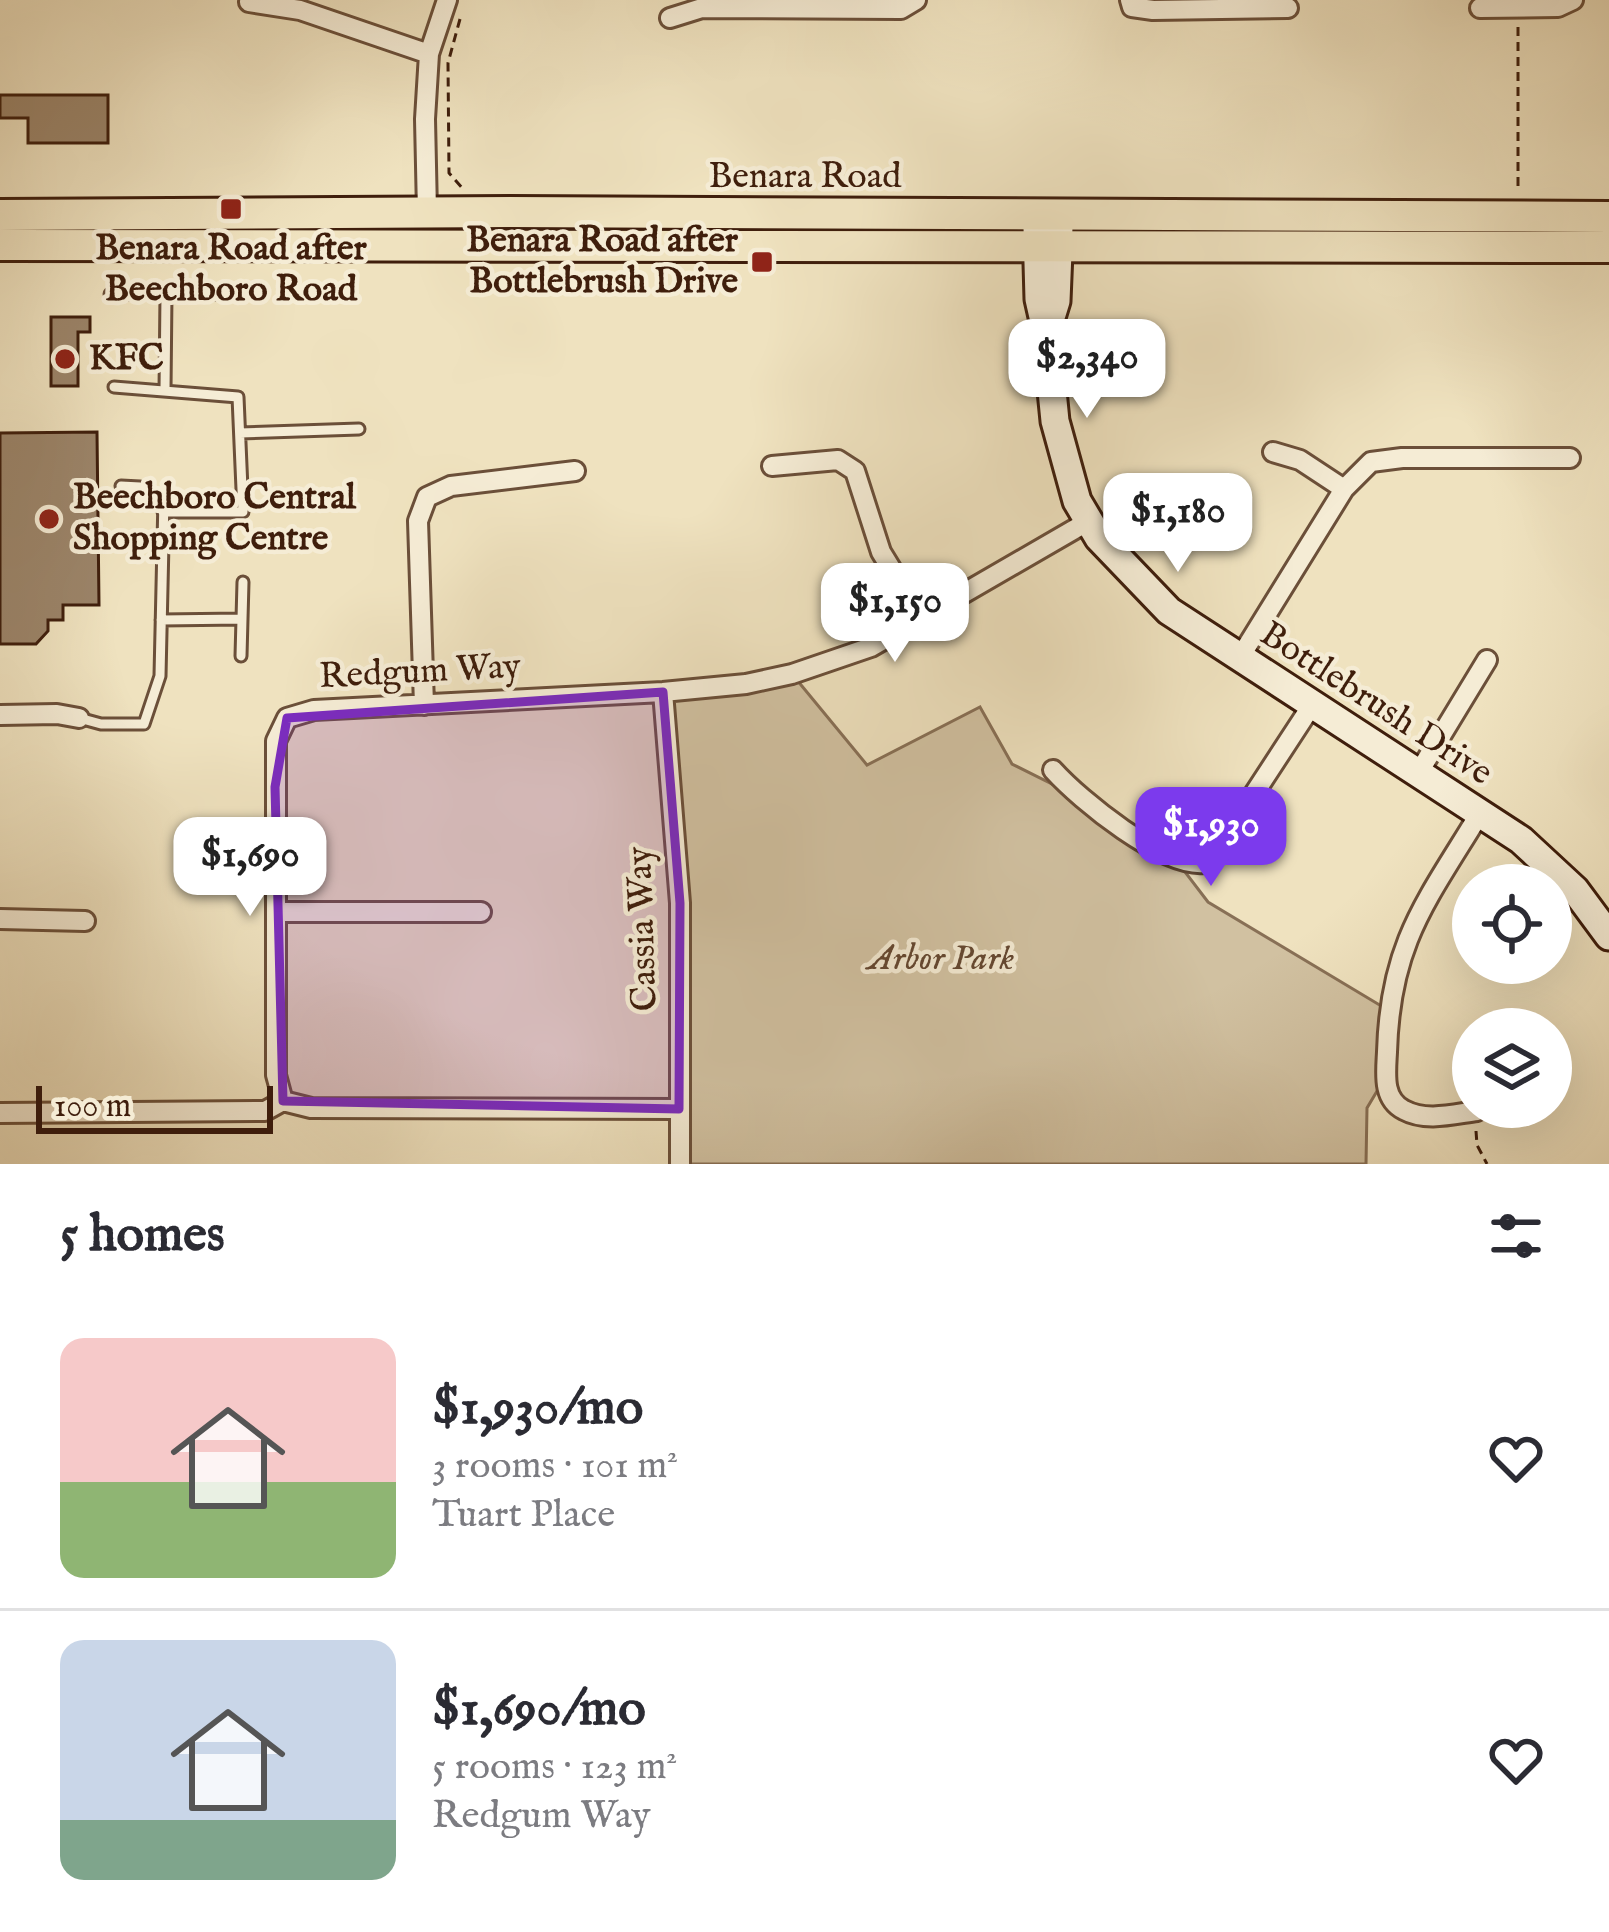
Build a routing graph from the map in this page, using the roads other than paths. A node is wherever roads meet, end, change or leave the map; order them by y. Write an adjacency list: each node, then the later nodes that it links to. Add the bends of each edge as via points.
1 (447, 0): 9 (street)
2 (916, 0): 8 (street, via 901,9 702,8)
3 (1130, 0): 6 (street, via 1153,10)
4 (1573, 0): 7 (street)
5 (249, 2): 9 (street, via 301,10)
6 (1288, 8)
7 (1480, 8)
8 (670, 18)
9 (429, 54): 12 (street)
10 (0, 215): 14 (main road, Benara Road)
11 (1609, 218): 15 (main road, Benara Road)
12 (427, 228): 13 (main road, Benara Road); 14 (main road, Benara Road)
13 (1048, 230): 15 (main road, Benara Road); 33 (street, Bottlebrush Drive, via 1056,301 1046,330 1060,444)
14 (87, 231): 16 (main road, Benara Road); 18 (main road)
15 (1427, 232): 17 (main road, Benara Road)
16 (0, 244)
17 (1609, 248)
18 (0, 256)
19 (110, 294): 20 (lane)
20 (166, 294): 21 (lane); 23 (lane)
21 (242, 294)
22 (114, 388): 23 (lane)
23 (164, 390): 25 (lane, via 238,397)
24 (358, 429): 25 (lane)
25 (240, 433): 32 (lane, via 243,512)
26 (1273, 452): 31 (street)
27 (1570, 458): 31 (street, via 1384,459)
28 (772, 466): 36 (street, via 838,460 855,471 881,552)
29 (575, 471): 42 (street, via 427,496 418,520)
30 (122, 486): 32 (lane, via 164,498)
31 (1344, 489): 39 (street)
32 (164, 512): 37 (lane)
33 (1087, 522): 36 (street, Redgum Way); 39 (street, Bottlebrush Drive, via 1169,611)
34 (243, 581): 35 (lane)
35 (241, 619): 37 (lane); 38 (lane)
36 (922, 619): 41 (street, Redgum Way, via 808,670)
37 (161, 620): 45 (lane, via 160,676 144,724)
38 (241, 656)
39 (1239, 659): 43 (street, Bottlebrush Drive)
40 (1487, 660): 47 (street)
41 (663, 692): 42 (street, Redgum Way); 55 (street, Cassia Way, via 680,903)
42 (424, 705): 49 (street, Redgum Way, via 300,712 279,729)
43 (1312, 705): 46 (street, via 1204,863 1176,860 1078,797); 47 (street, Bottlebrush Drive)
44 (0, 715): 45 (street)
45 (79, 718)
46 (1053, 770)
47 (1419, 772): 48 (street, Bottlebrush Drive)
48 (1480, 813): 53 (street, Bottlebrush Drive, via 1550,863); 57 (street, via 1403,946 1388,1010 1386,1076 1394,1103 1406,1112)
49 (277, 912): 50 (street); 54 (street, Redgum Way, via 276,1075)
50 (481, 912)
51 (0, 919): 52 (street)
52 (85, 921)
53 (1609, 936)
54 (283, 1101): 55 (street, via 311,1108); 56 (street, via 265,1111)
55 (679, 1109): 58 (street, Cassia Way)
56 (0, 1113)
57 (1452, 1115)
58 (680, 1164)

